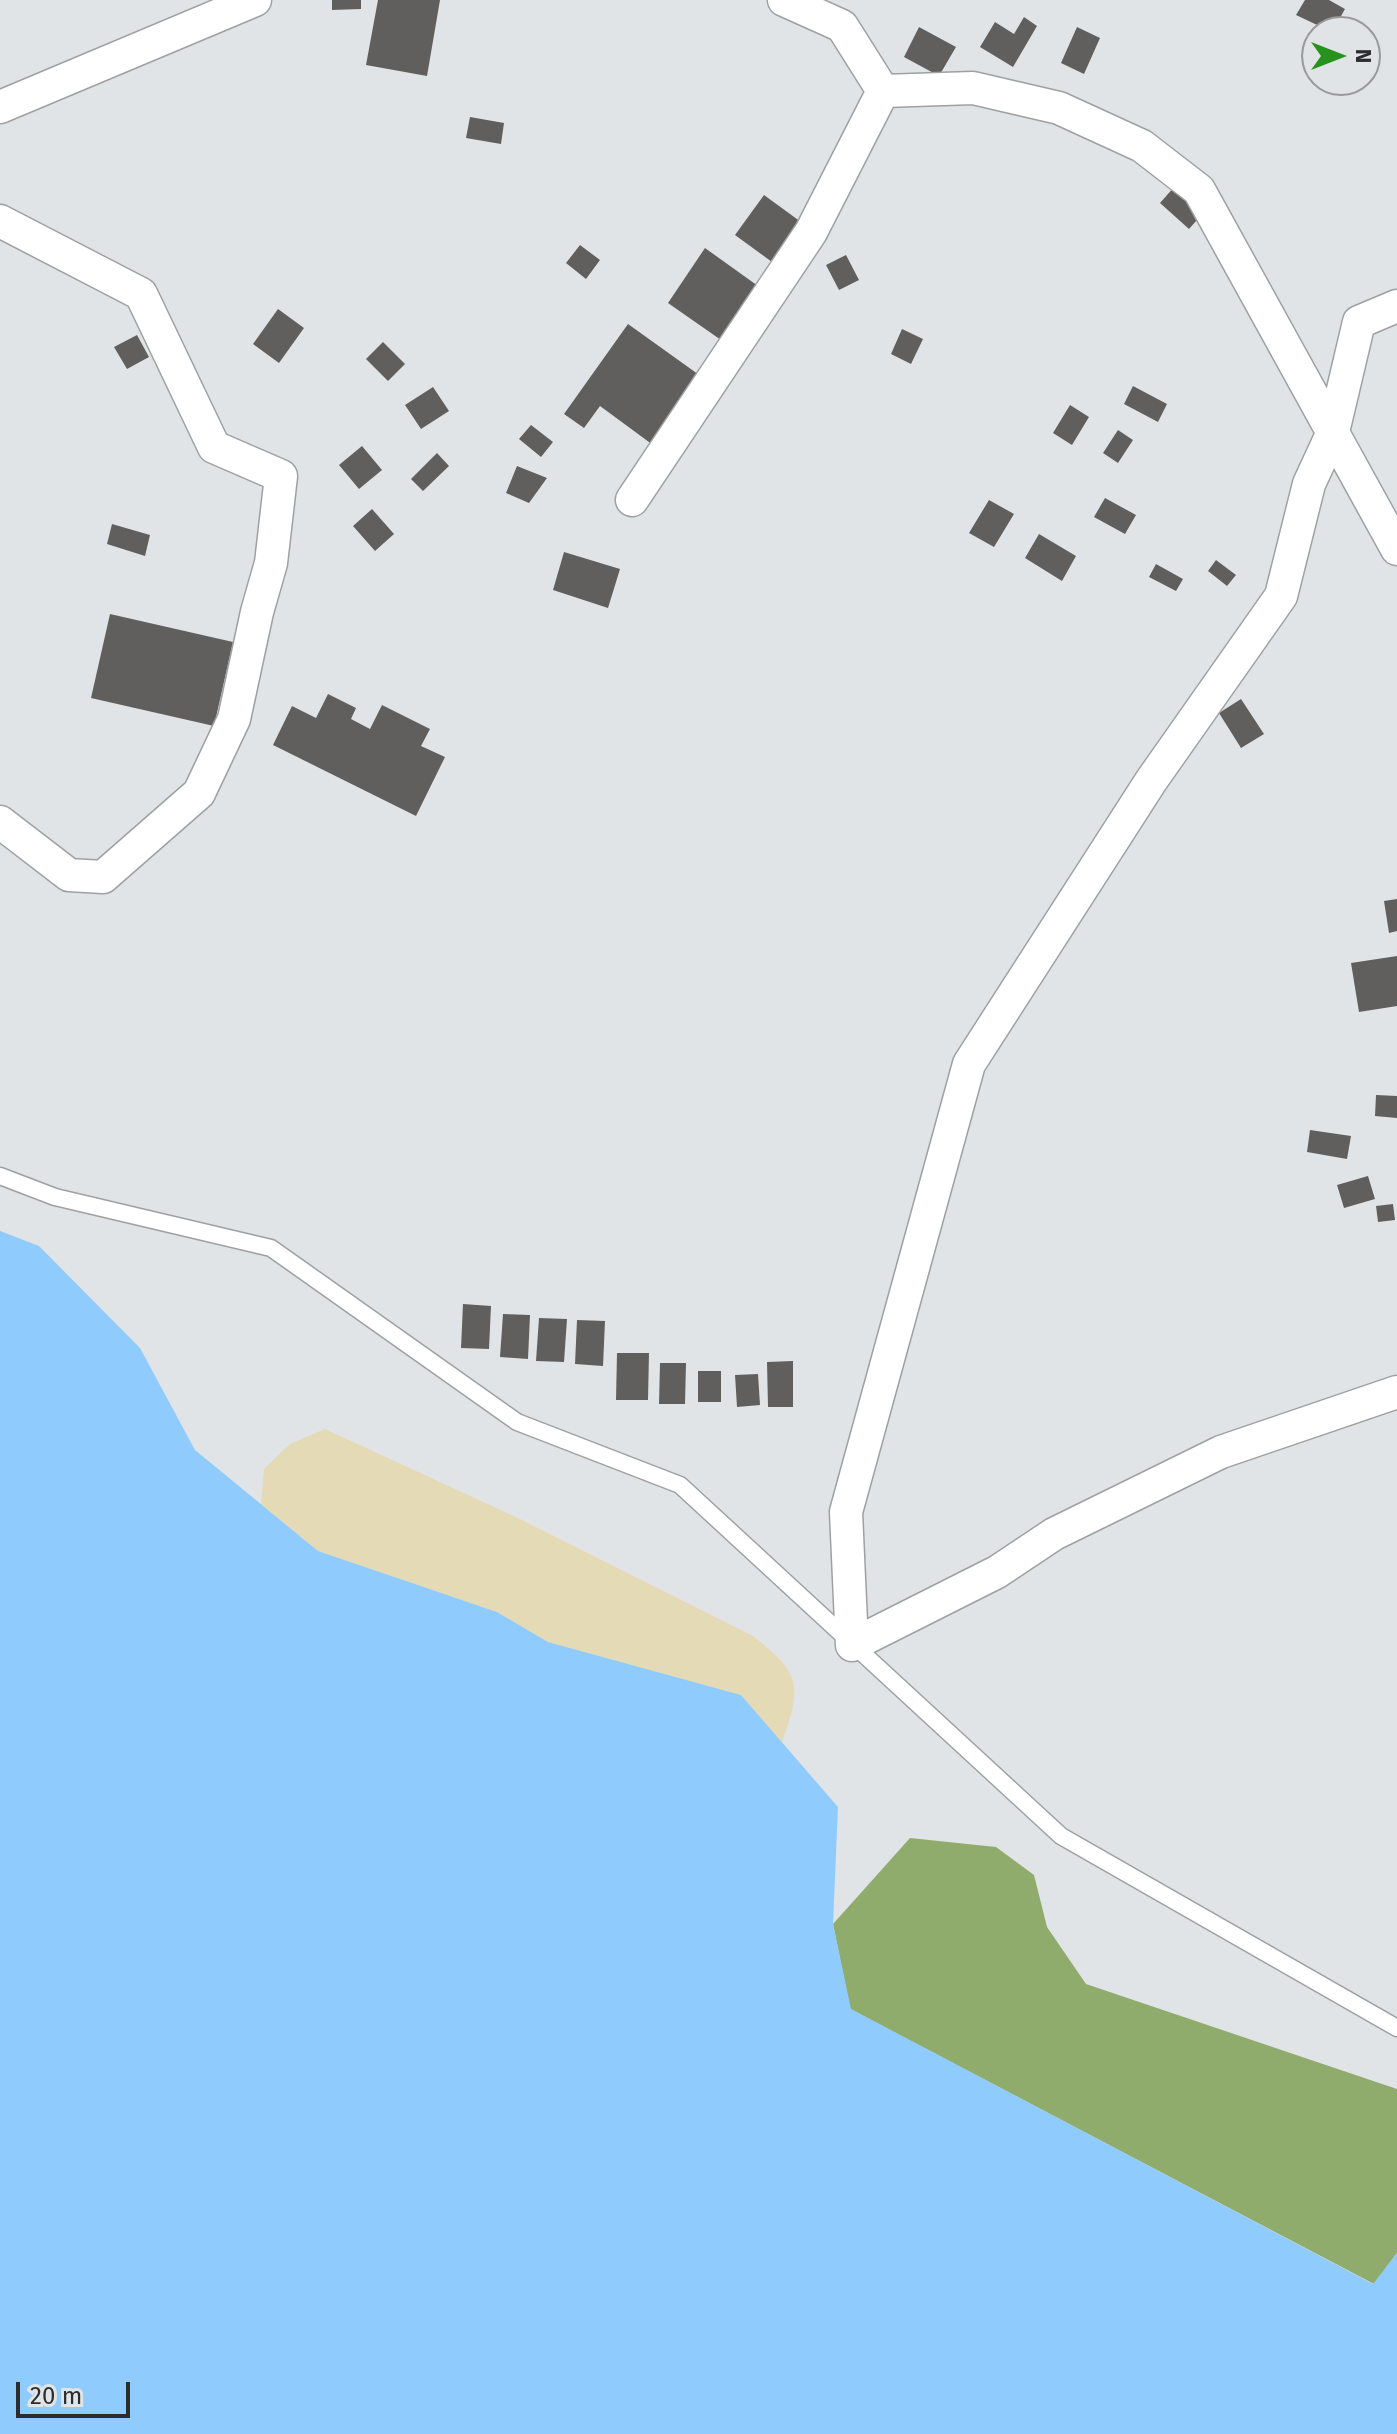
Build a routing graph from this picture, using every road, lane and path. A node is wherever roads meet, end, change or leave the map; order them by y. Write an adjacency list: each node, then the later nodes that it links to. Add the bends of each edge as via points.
1 (255, 0): 4 (street)
2 (784, 0): 3 (street, via 842,26)
3 (883, 91): 7 (street, via 973,88 1059,108 1142,146 1199,190); 8 (street, via 811,232)
4 (0, 107)
5 (0, 221): 10 (street, via 141,294 214,447 281,476 271,563 234,719 199,793 103,877 69,875)
6 (1397, 306): 7 (street, via 1359,322)
7 (1333, 432): 9 (street); 13 (street, via 1309,484 1281,596 1151,781 969,1064 846,1512)
8 (632, 500)
9 (1397, 549)
10 (0, 822)
11 (0, 1176): 13 (lane, via 55,1197 271,1248 517,1422 680,1485)
12 (1397, 1392): 13 (street, via 1221,1452 1054,1534 997,1572)
13 (852, 1645): 14 (lane, via 1061,1836)
14 (1397, 2028)

